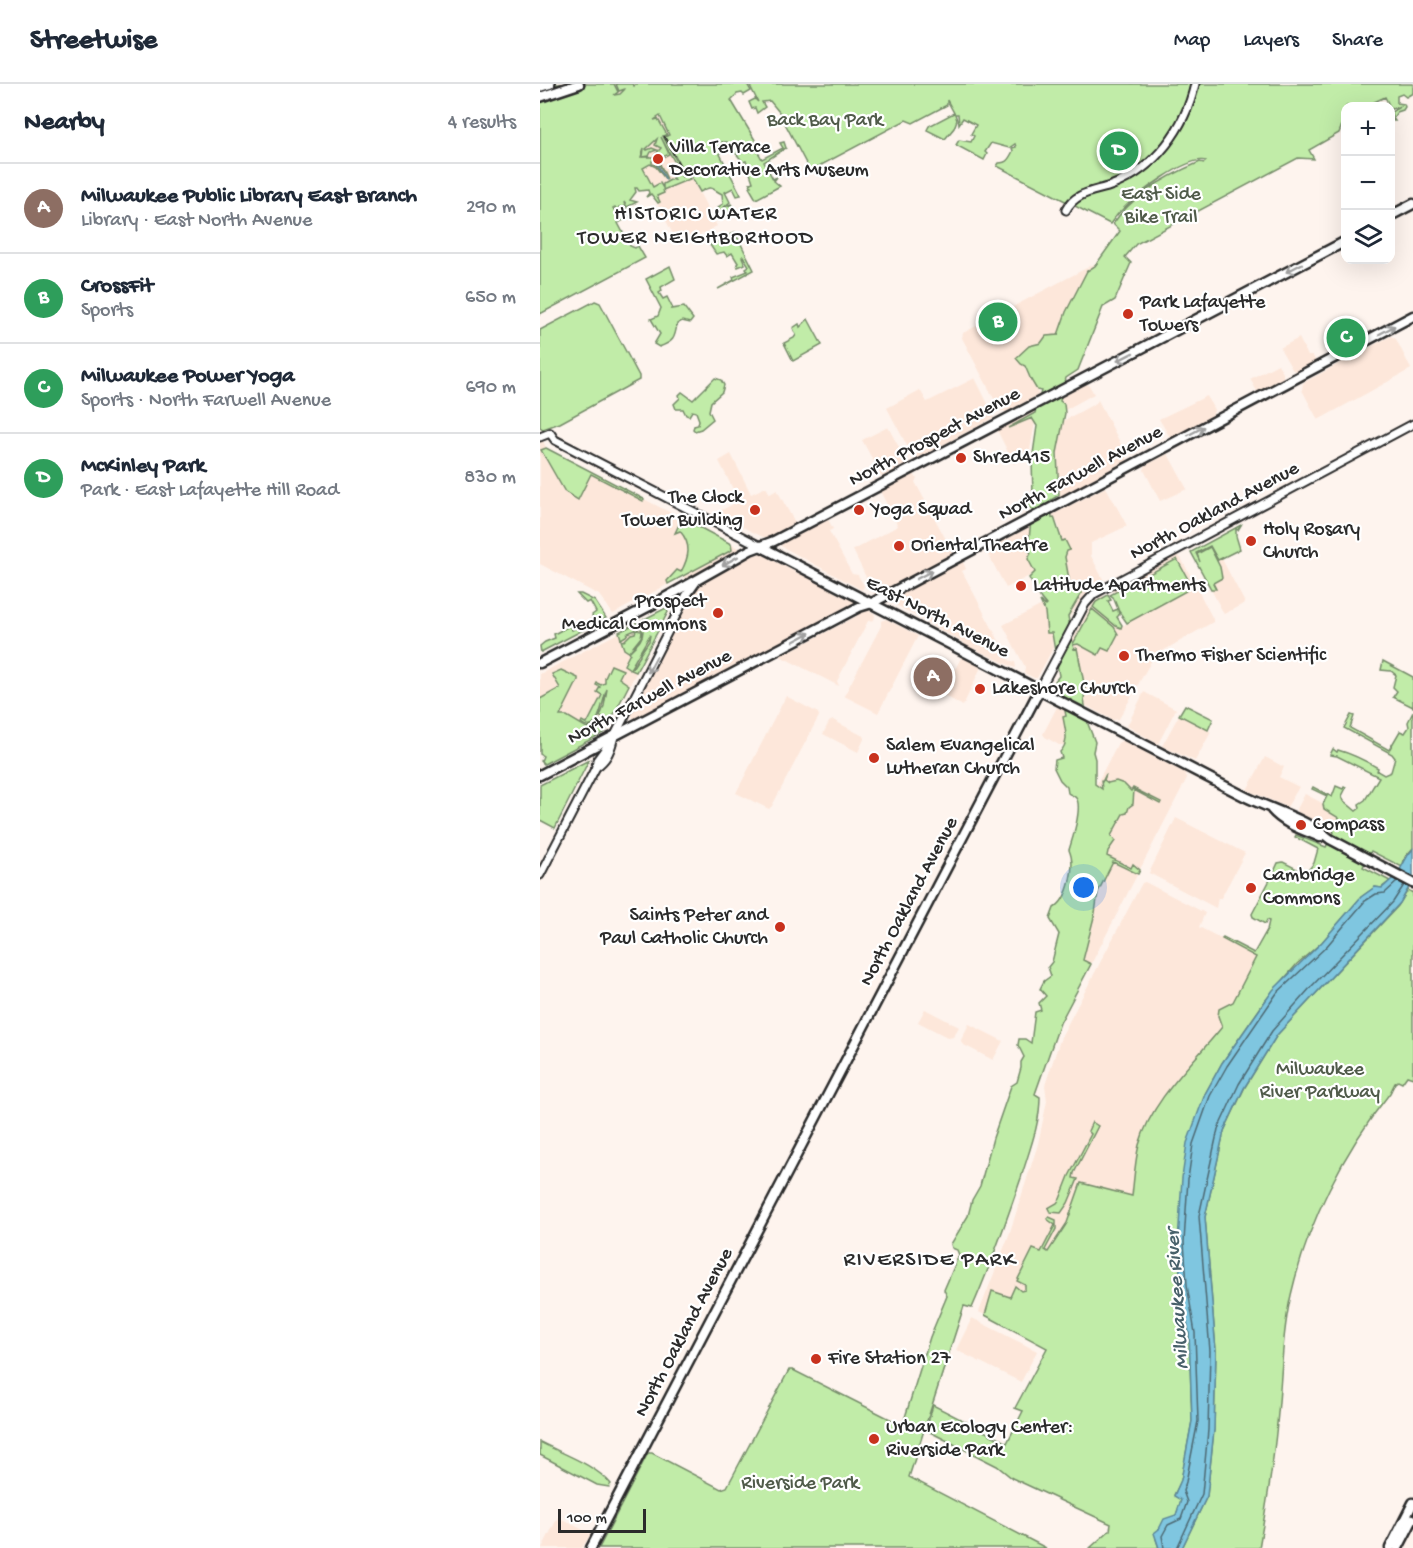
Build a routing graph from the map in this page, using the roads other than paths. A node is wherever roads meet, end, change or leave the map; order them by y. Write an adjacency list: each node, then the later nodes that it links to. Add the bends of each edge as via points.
1 (550, 84): 4 (main road)
2 (579, 84): 5 (main road)
3 (1195, 84): 7 (street, via 1183,119 1155,157 1127,179 1079,195)
4 (540, 87)
5 (540, 97)
6 (1413, 204): 8 (main road)
7 (1066, 210)
8 (1395, 213)
9 (1341, 244): 13 (main road, North Prospect Avenue, one-way to 13)
10 (1413, 316): 15 (main road, North Farwell Avenue, one-way to 10)
11 (1413, 424): 17 (street, North Oakland Avenue, via 1094,594 1070,630)
12 (540, 437): 13 (street, East North Avenue, via 550,433 555,440)
13 (760, 546): 14 (main road, North Prospect Avenue, one-way to 14); 15 (main road, East North Avenue)
14 (700, 577): 16 (main road, North Prospect Avenue); 18 (street, one-way to 18, via 686,596)
15 (872, 603): 17 (main road, East North Avenue); 18 (main road, North Farwell Avenue, one-way to 15)
16 (540, 663)
17 (1040, 689): 21 (main road, East North Avenue, via 1272,810 1297,827 1330,839); 24 (main road, North Oakland Avenue)
18 (614, 737): 19 (main road, North Farwell Avenue); 20 (street, via 600,755)
19 (540, 775)
20 (540, 875)
21 (1413, 883)
22 (1413, 1503): 25 (main road)
23 (1413, 1519): 26 (main road)
24 (591, 1548)
25 (1390, 1548)
26 (1398, 1548)

